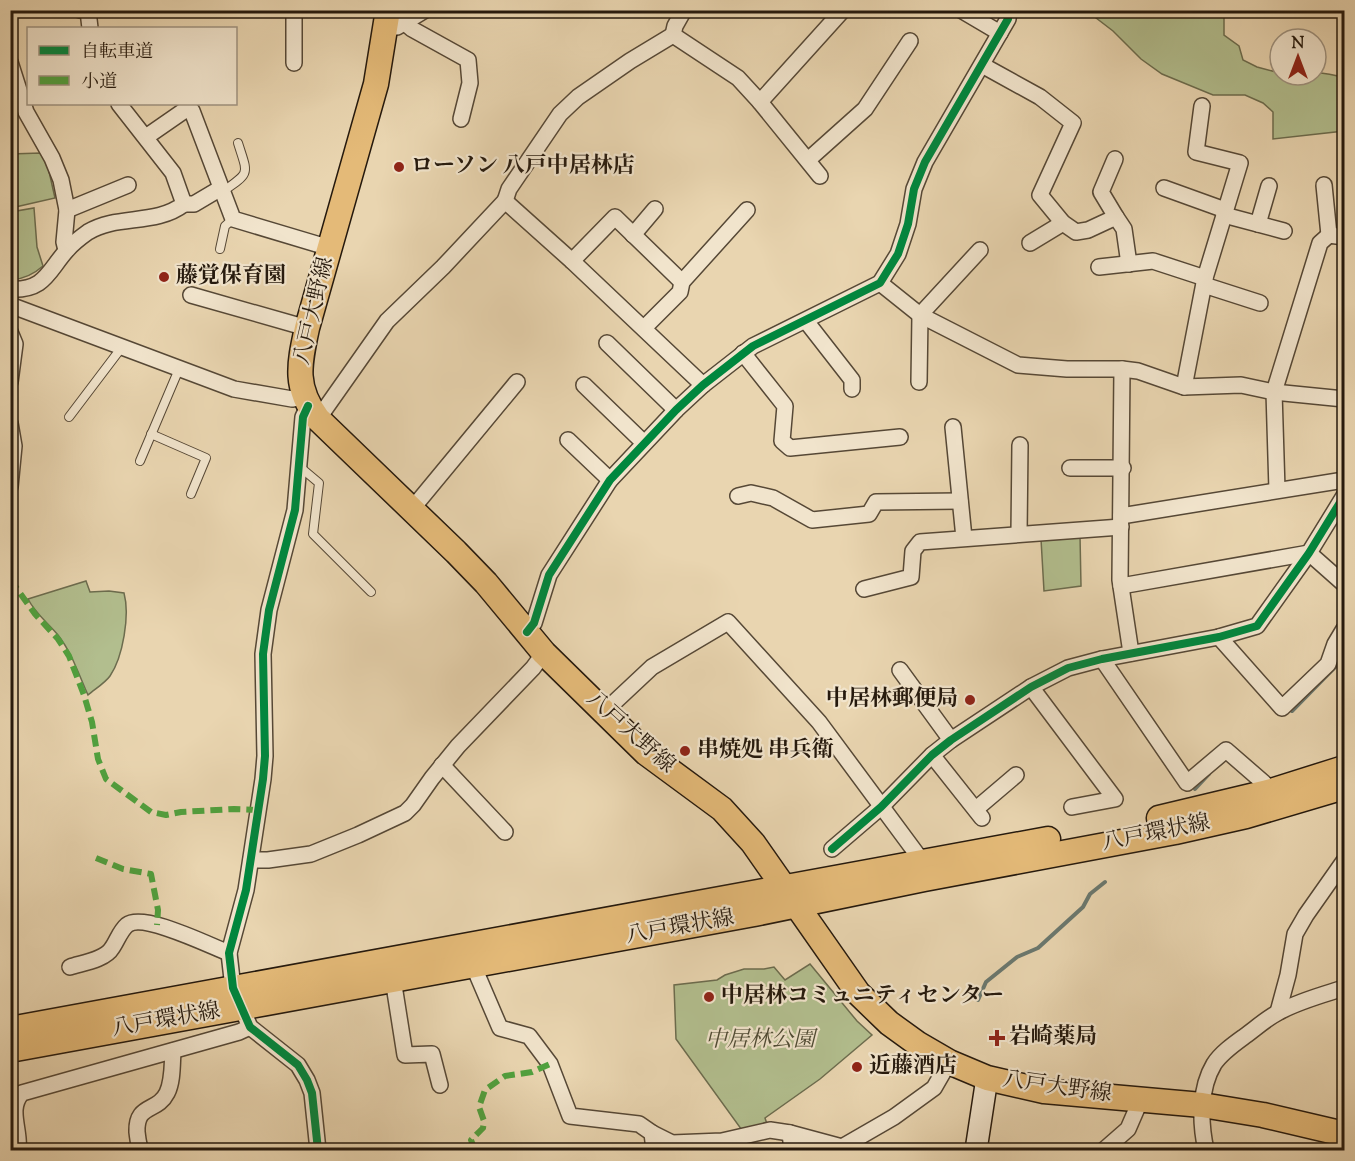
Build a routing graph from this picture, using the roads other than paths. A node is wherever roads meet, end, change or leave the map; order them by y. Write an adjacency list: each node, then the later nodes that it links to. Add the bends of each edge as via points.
1 (80, 10): 9 (street, via 88,11)
2 (294, 10): 14 (street)
3 (425, 10): 8 (street)
4 (684, 10): 11 (street)
5 (843, 10): 16 (street)
6 (960, 10): 10 (street)
7 (1009, 10): 10 (street)
8 (393, 22): 21 (street, via 468,60 470,83); 47 (main road, 八戸大野線)
9 (90, 27)
10 (1000, 33): 15 (street)
11 (673, 35): 16 (street, via 738,78); 32 (street, via 592,86 560,114 509,189)
12 (910, 41): 25 (street, via 866,109)
13 (10, 62): 19 (street)
14 (294, 63)
15 (982, 65): 40 (street, via 1040,97 1073,123 1040,195); 56 (street, via 925,162 898,254)
16 (760, 102): 25 (street)
17 (120, 105): 22 (street)
18 (1202, 106): 37 (street, via 1196,152 1240,164)
19 (26, 112): 20 (street); 35 (street, via 52,158)
20 (10, 116)
21 (461, 119)
22 (146, 137): 31 (street, via 185,110 192,111); 33 (street, via 174,173)
23 (238, 142): 31 (lane, via 246,171)
24 (1115, 159): 38 (street, via 1101,192)
25 (808, 160): 26 (street)
26 (820, 176)
27 (1324, 185): 44 (street)
28 (128, 186): 35 (street)
29 (1269, 186): 41 (street)
30 (1164, 188): 37 (street)
31 (222, 190): 33 (street, via 194,204); 39 (street)
32 (505, 201): 51 (street); 80 (street, via 387,321)
33 (184, 204): 49 (street, via 161,217 90,231)
34 (655, 209): 43 (street)
35 (67, 210): 49 (street)
36 (747, 210): 54 (street)
37 (1224, 213): 41 (street); 55 (street)
38 (1116, 217): 40 (street, via 1076,232); 52 (street, via 1124,229)
39 (233, 219): 47 (street); 48 (lane, via 225,226)
40 (1063, 223): 46 (street)
41 (1258, 224): 42 (street)
42 (1284, 231)
43 (633, 235): 51 (street, via 615,217); 54 (street)
44 (1329, 235): 45 (street); 78 (street, via 1320,243)
45 (1344, 237)
46 (1030, 243)
47 (330, 248): 63 (main road, 八戸大野線)
48 (220, 249)
49 (66, 250): 57 (street, via 39,284 24,290)
50 (980, 250): 61 (street)
51 (572, 261): 64 (street)
52 (1129, 264): 53 (street); 55 (street, via 1154,261)
53 (1099, 267)
54 (682, 282): 64 (street, via 680,292)
55 (1204, 282): 59 (street); 76 (street)
56 (880, 283): 61 (street); 62 (street)
57 (10, 289)
58 (191, 295): 63 (street)
59 (1260, 303)
60 (10, 305): 67 (street)
61 (920, 315): 70 (street, via 1018,365); 73 (street)
62 (806, 321): 68 (street); 77 (street, via 852,380)
63 (308, 328): 80 (main road, 八戸大野線, via 299,371)
64 (644, 328): 75 (street)
65 (10, 332): 71 (street, via 15,344)
66 (607, 343): 81 (street)
67 (122, 347): 69 (street); 82 (lane)
68 (743, 353): 75 (street); 86 (street, via 785,406 782,441 790,448)
69 (179, 369): 80 (street, via 234,389 292,399); 85 (lane)
70 (1122, 369): 76 (street); 93 (street)
71 (10, 381)
72 (517, 382): 102 (street)
73 (919, 382)
74 (584, 385): 88 (street)
75 (704, 385): 81 (street)
76 (1184, 387): 78 (street, via 1241,385)
77 (852, 389)
78 (1274, 392): 79 (street); 97 (street)
79 (1344, 399)
80 (310, 408): 91 (street, via 303,417); 102 (main road, 八戸大野線)
81 (676, 410): 88 (street)
82 (69, 417)
83 (10, 423): 96 (street, via 14,446)
84 (953, 428): 101 (street)
85 (151, 434): 90 (lane); 98 (lane, via 206,458)
86 (900, 437)
87 (568, 440): 94 (street)
88 (644, 443): 94 (street)
89 (1020, 446): 104 (street)
90 (140, 460)
91 (300, 467): 110 (lane, via 320,483 313,534); 131 (street, via 295,510 265,634 265,756)
92 (1070, 468): 93 (street)
93 (1123, 468): 103 (street)
94 (610, 480): 112 (street, via 549,575 534,623)
95 (1344, 480): 97 (street)
96 (10, 487)
97 (1277, 490): 103 (street)
98 (191, 494)
99 (738, 496): 101 (street, via 751,493 773,498 812,520 869,514 876,502)
100 (1344, 496): 106 (street)
101 (960, 501): 105 (street)
102 (411, 509): 112 (main road, 八戸大野線, via 486,583)
103 (1121, 521): 104 (street); 108 (street)
104 (1019, 534): 105 (street)
105 (964, 538): 109 (street, via 920,542 913,550 911,577)
106 (1309, 553): 107 (street); 108 (street); 113 (street, via 1257,626)
107 (1344, 584)
108 (1121, 586): 115 (street)
109 (864, 589)
110 (371, 592)
111 (1344, 629): 113 (street, via 1328,664 1282,708)
112 (527, 632): 114 (main road, 八戸大野線)
113 (1219, 637): 115 (street)
114 (544, 653): 119 (main road, 八戸大野線); 122 (street)
115 (1131, 653): 116 (street)
116 (1102, 659): 118 (street, via 1068,668); 126 (street, via 1187,783 1226,750 1264,783)
117 (900, 670): 120 (street)
118 (1031, 687): 120 (street); 128 (street, via 1115,799)
119 (604, 711): 127 (street, via 652,667 728,622 819,722); 134 (main road, 八戸大野線, via 646,753 722,809 753,843)
120 (951, 740): 121 (street)
121 (932, 755): 124 (street, via 979,814); 127 (street)
122 (442, 765): 129 (street); 131 (street, via 413,805 358,836 311,854)
123 (1344, 768): 126 (main road, 八戸環状線)
124 (1016, 775)
125 (1344, 787): 134 (main road, 八戸環状線, via 1175,832 924,879)
126 (1268, 792): 132 (main road, 八戸環状線, via 1178,814)
127 (881, 807): 130 (street); 132 (street)
128 (1072, 807)
129 (505, 832)
130 (832, 849)
131 (251, 860): 135 (street)
132 (922, 861): 134 (main road, 八戸環状線)
133 (1344, 861): 141 (street, via 1295,934)
134 (791, 897): 136 (main road, 八戸環状線); 145 (main road, 八戸大野線, via 858,993 889,1023)
135 (229, 953): 137 (street, via 157,925 132,921 111,951); 140 (street)
136 (470, 956): 138 (main road, 八戸環状線); 140 (main road, 八戸環状線); 150 (street, via 500,1028 529,1036 550,1064 570,1116 639,1124)
137 (70, 967)
138 (393, 979): 140 (main road, 八戸環状線); 147 (street, via 405,1055 432,1054)
139 (1344, 988): 141 (street)
140 (241, 1008): 142 (main road, 八戸環状線); 143 (main road, 八戸環状線); 144 (street); 157 (street, via 298,1065 307,1080)
141 (1278, 1012): 149 (street, via 1232,1045 1215,1063)
142 (10, 1029)
143 (10, 1050)
144 (172, 1051): 155 (street, via 22,1093 14,1106); 156 (street, via 168,1092 162,1101 138,1117)
145 (949, 1062): 146 (main road, 八戸大野線); 154 (street, via 934,1088)
146 (987, 1078): 148 (main road, 八戸大野線, via 1044,1091); 160 (main road)
147 (440, 1085)
148 (1141, 1099): 149 (main road, 八戸大野線); 161 (street, via 1128,1129)
149 (1202, 1106): 152 (main road, 八戸大野線); 162 (street)
150 (652, 1132): 153 (street, via 672,1143); 158 (street)
151 (790, 1133): 153 (street, via 770,1130); 154 (street); 159 (street)
152 (1344, 1134)
153 (723, 1146)
154 (841, 1149)
155 (18, 1150)
156 (141, 1150)
157 (318, 1150)
158 (654, 1150)
159 (792, 1150)
160 (976, 1150)
161 (1104, 1150)
162 (1206, 1150)

